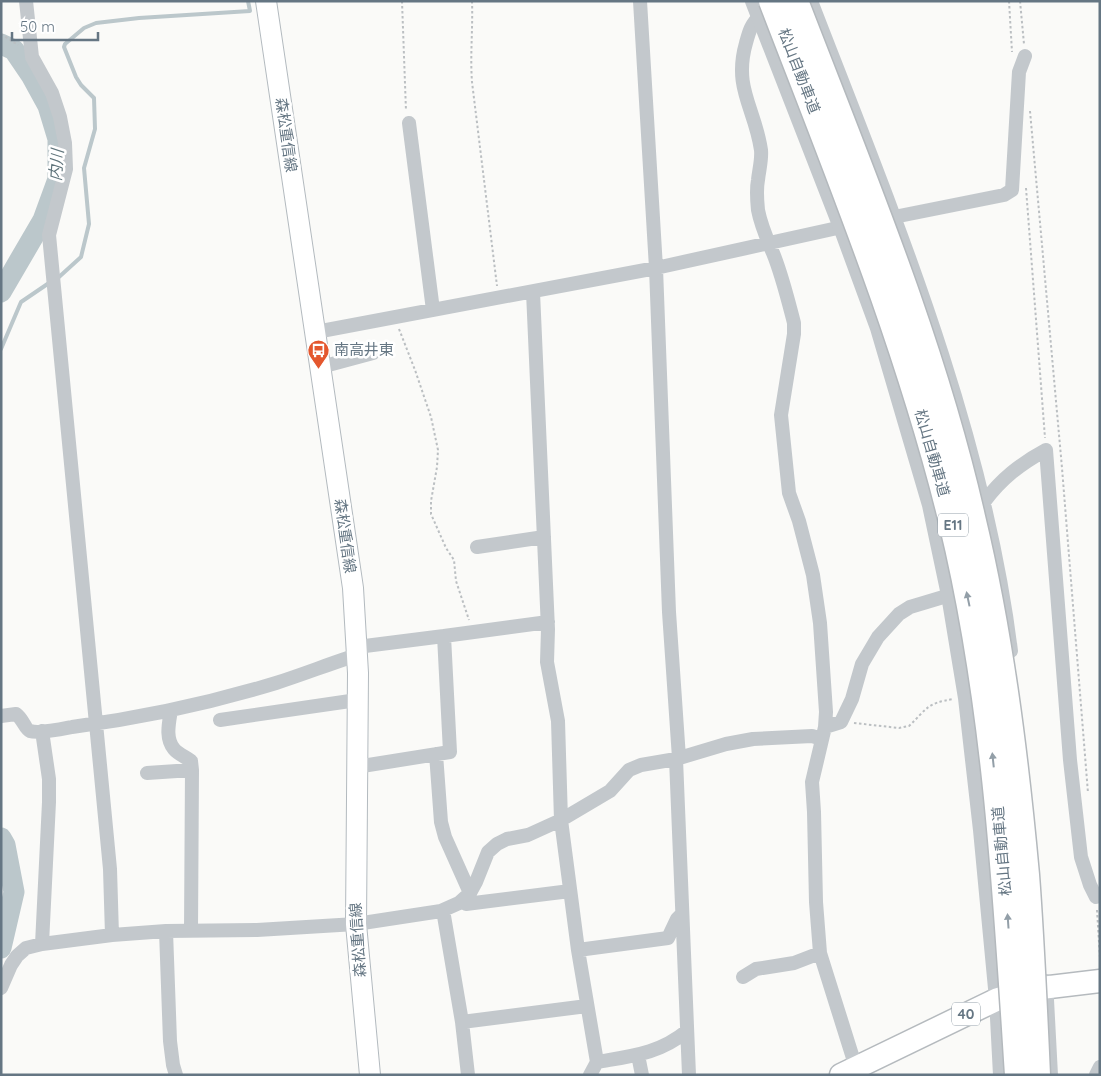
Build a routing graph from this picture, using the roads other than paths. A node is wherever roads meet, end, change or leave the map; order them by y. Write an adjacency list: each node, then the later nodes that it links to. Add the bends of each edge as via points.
1 (26, 1): 29 (street, via 32,57 52,93 65,143 66,169 49,235)
2 (266, 1): 15 (main road, 森松重信線)
3 (640, 1): 12 (street)
4 (795, 1): 70 (highway, 松山自動車道 / E11, bridge, via 913,314 972,516 1011,735 1026,877)
5 (811, 1): 9 (street)
6 (762, 6): 10 (street); 11 (street, via 750,29 741,70 761,151 756,194); 69 (highway, 松山自動車道 / E11, one-way to 6, bridge, via 1005,879 991,736 972,616 952,522 892,320 843,183)
7 (1019, 57): 9 (street, via 1012,190 1004,195)
8 (409, 123): 14 (street)
9 (894, 217): 18 (street, via 948,376)
10 (842, 227): 11 (street); 21 (street, via 879,328 925,486)
11 (768, 244): 12 (street); 31 (street, via 774,254 794,322 781,415 789,493 813,575 820,623 826,712)
12 (656, 268): 13 (street); 33 (street)
13 (533, 292): 14 (street); 19 (street)
14 (433, 310): 15 (street)
15 (316, 332): 17 (main road, 森松重信線)
16 (373, 353): 17 (street)
17 (320, 367): 24 (main road, 森松重信線, via 353,588)
18 (984, 502): 39 (street, via 1010,473 1046,450 1070,760 1081,857); 53 (street, via 1008,626 1024,754)
19 (544, 537): 20 (street); 22 (street)
20 (477, 547)
21 (950, 595): 31 (street, via 910,607 878,637 862,664 842,722); 54 (street, via 967,698)
22 (548, 622): 23 (street); 37 (street, via 547,662 558,721)
23 (444, 636): 24 (street); 32 (street, via 450,752)
24 (357, 652): 25 (main road, 森松重信線); 26 (street, via 277,683)
25 (358, 700): 28 (street); 34 (main road, 森松重信線)
26 (171, 710): 29 (street); 35 (street, via 169,740 174,750 191,761)
27 (1, 716): 30 (street, via 16,714 30,731)
28 (220, 720)
29 (96, 724): 30 (street); 46 (street, via 110,869)
30 (42, 731): 47 (street, via 50,802)
31 (823, 733): 33 (street, via 753,739); 49 (street, via 812,782)
32 (436, 754): 34 (street); 40 (street, via 441,822)
33 (678, 759): 37 (street, via 629,770 610,791); 42 (street)
34 (356, 767): 43 (main road, 森松重信線)
35 (192, 770): 36 (street); 45 (street)
36 (147, 774)
37 (562, 820): 38 (street); 40 (street, via 497,844 488,852)
38 (570, 891): 40 (street); 48 (street)
39 (1096, 897)
40 (468, 903): 41 (street)
41 (443, 910): 43 (street); 56 (street)
42 (682, 914): 48 (street, via 668,938); 57 (street)
43 (356, 924): 45 (street); 63 (main road, 森松重信線)
44 (166, 930): 45 (street); 46 (street); 62 (street, via 170,1041)
45 (191, 930)
46 (112, 935): 47 (street)
47 (42, 944): 52 (street, via 26,948 17,956)
48 (578, 950): 55 (street)
49 (820, 953): 50 (street, via 756,969); 61 (street)
50 (743, 977)
51 (1100, 981): 53 (main road, 40)
52 (1, 988)
53 (1046, 988): 54 (main road, 40); 71 (street)
54 (998, 999): 61 (main road, 40); 68 (street)
55 (588, 1006): 56 (street); 59 (street)
56 (462, 1022): 64 (street)
57 (687, 1031): 58 (street, via 673,1043); 67 (street)
58 (638, 1055): 59 (street); 66 (street)
59 (597, 1062): 65 (street)
60 (1100, 1067): 72 (street)
61 (851, 1073)
62 (176, 1075)
63 (370, 1075)
64 (468, 1075)
65 (590, 1075)
66 (642, 1075)
67 (689, 1075)
68 (1002, 1075)
69 (1018, 1075)
70 (1038, 1075)
71 (1052, 1075)
72 (1096, 1075)

